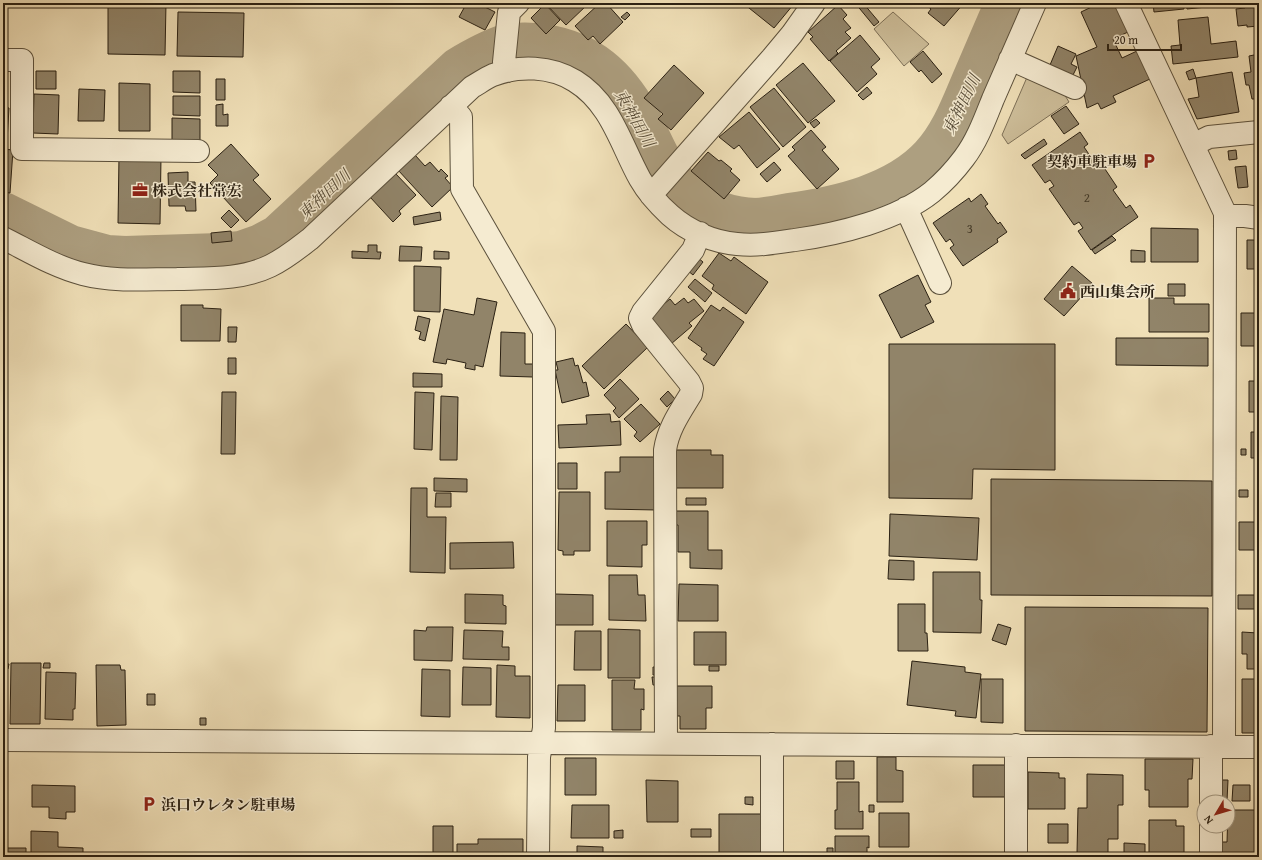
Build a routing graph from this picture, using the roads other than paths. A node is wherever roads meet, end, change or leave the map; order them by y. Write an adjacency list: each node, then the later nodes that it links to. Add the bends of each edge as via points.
1 (518, 3): 7 (street, via 509,12)
2 (814, 3): 13 (street, via 772,58)
3 (1035, 3): 5 (street)
4 (1126, 3): 11 (street)
5 (1010, 59): 8 (street); 14 (street, via 966,156 932,192)
6 (3, 60): 12 (street, via 22,60 22,149)
7 (506, 67): 9 (street, via 472,86); 13 (street, via 554,72 574,80 591,93 605,110 640,180)
8 (1075, 88)
9 (451, 106): 18 (street, via 291,255 269,267 246,274 221,278 103,278 62,267); 21 (street, via 461,117 462,190 544,331 544,728)
10 (1259, 132): 11 (street, via 1209,137)
11 (1193, 145): 15 (street)
12 (198, 151)
13 (653, 192): 17 (street, via 671,216)
14 (906, 208): 17 (street, via 839,232 758,245 735,244 712,239); 19 (street)
15 (1225, 216): 16 (street); 25 (street)
16 (1259, 218)
17 (700, 233): 22 (street, via 692,250 640,318 692,388 670,429 665,450)
18 (3, 238)
19 (940, 283)
20 (3, 740): 21 (street)
21 (541, 743): 22 (street); 29 (street)
22 (666, 743): 23 (street)
23 (772, 744): 24 (street); 30 (street)
24 (1016, 745): 25 (street); 31 (street)
25 (1217, 746): 26 (street); 27 (street)
26 (1259, 747)
27 (1212, 794)
28 (1211, 834): 32 (street)
29 (538, 857)
30 (772, 857)
31 (1016, 857)
32 (1211, 857)

